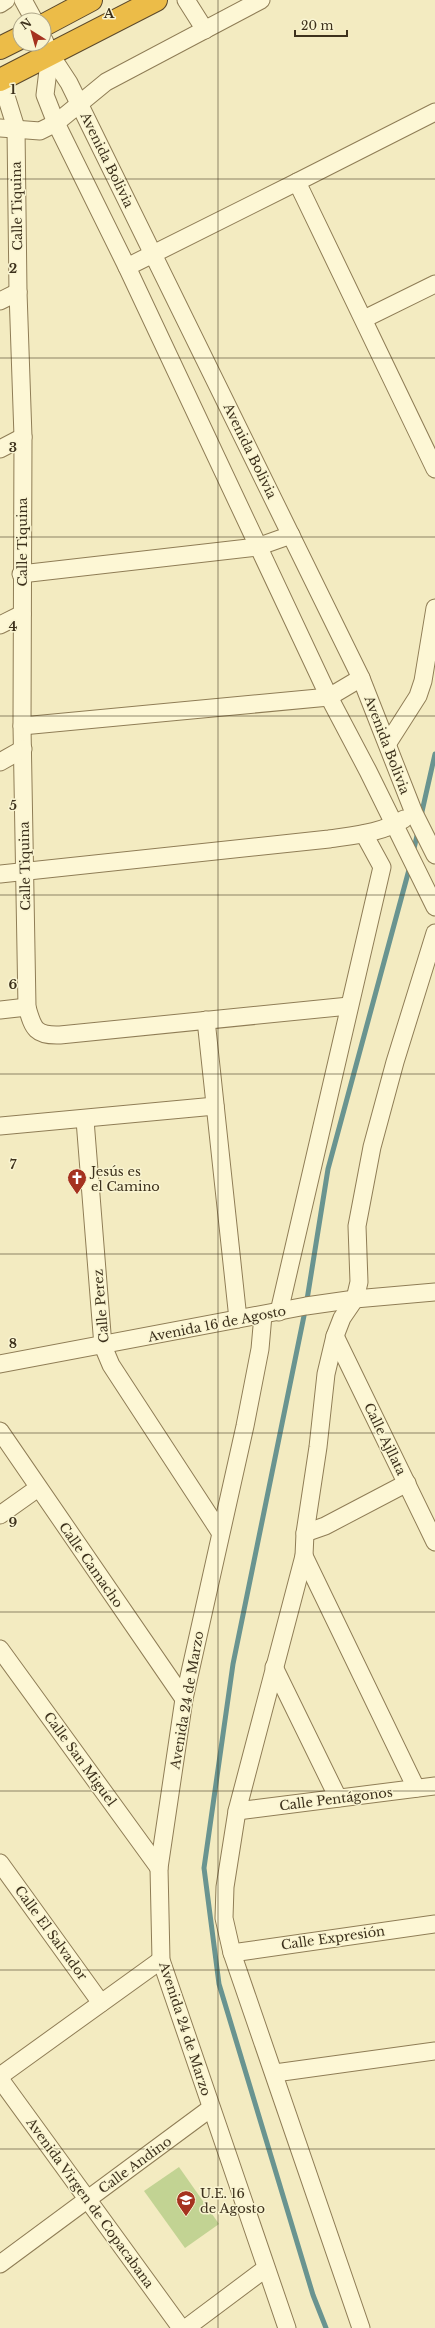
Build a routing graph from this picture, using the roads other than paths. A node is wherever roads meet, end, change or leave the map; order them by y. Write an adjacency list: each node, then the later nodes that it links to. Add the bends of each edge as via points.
1 (6, 0): 7 (street)
2 (23, 0): 8 (street)
3 (91, 0): 9 (highway)
4 (156, 0): 12 (highway)
5 (186, 0): 10 (street)
6 (261, 0): 10 (street)
7 (0, 4)
8 (30, 12)
9 (52, 21)
10 (205, 30): 18 (street, via 106,82)
11 (12, 42): 13 (highway)
12 (52, 45)
13 (0, 48)
14 (40, 52): 17 (highway)
15 (47, 52): 20 (street, Avenida Bolivia, via 44,95)
16 (50, 52): 18 (street, Avenida Bolivia)
17 (0, 80): 21 (street, Calle Tiquina)
18 (79, 103): 20 (street); 23 (street, Avenida Bolivia)
19 (435, 112): 22 (street)
20 (56, 122): 21 (street, via 40,131); 24 (street, Avenida Bolivia)
21 (8, 128): 26 (street, Calle Tiquina)
22 (297, 182): 23 (street); 28 (street)
23 (153, 254): 24 (street); 32 (street, Avenida Bolivia)
24 (127, 267): 33 (street, Avenida Bolivia)
25 (435, 284): 28 (street)
26 (18, 292): 27 (street); 29 (street, Calle Tiquina)
27 (0, 301)
28 (364, 319): 31 (street)
29 (23, 437): 30 (street); 34 (street, Calle Tiquina)
30 (0, 449)
31 (435, 469)
32 (291, 534): 33 (street); 38 (street, Avenida Bolivia)
33 (257, 547): 34 (street); 39 (street, Avenida Bolivia)
34 (21, 574): 36 (street, Calle Tiquina)
35 (435, 608): 41 (street, via 423,681 411,709)
36 (22, 614): 37 (street); 40 (street, Calle Tiquina)
37 (0, 625)
38 (361, 678): 39 (street); 41 (street, Avenida Bolivia)
39 (329, 697): 40 (street); 45 (street, Avenida Bolivia)
40 (22, 726): 42 (street, Calle Tiquina)
41 (388, 743): 44 (street, Avenida Bolivia)
42 (23, 749): 43 (street); 48 (street, Calle Tiquina)
43 (0, 762)
44 (414, 813): 45 (street); 47 (street, Avenida Bolivia)
45 (395, 825): 46 (street); 50 (street, Avenida Bolivia)
46 (364, 834): 48 (street); 52 (street, Avenida 24 de Marzo, via 382,867)
47 (433, 851)
48 (25, 872): 49 (street); 53 (street, Calle Tiquina)
49 (0, 874)
50 (435, 907)
51 (435, 933): 60 (street, via 372,1147 357,1226 360,1276)
52 (349, 1006): 55 (street, Calle Tiquina); 61 (street, Avenida 24 de Marzo)
53 (28, 1007): 54 (street); 55 (street, Calle Tiquina, via 35,1028 48,1036)
54 (0, 1010)
55 (206, 1020): 56 (street)
56 (215, 1106): 57 (street); 62 (street)
57 (85, 1120): 58 (street); 64 (street, Calle Perez)
58 (0, 1126)
59 (435, 1292): 60 (street, Avenida 16 de Agosto)
60 (355, 1299): 61 (street, Avenida 16 de Agosto); 63 (street, via 342,1318)
61 (271, 1313): 62 (street, Avenida 16 de Agosto); 70 (street, Avenida 24 de Marzo, via 260,1350)
62 (238, 1319): 64 (street, Avenida 16 de Agosto)
63 (335, 1336): 67 (street, Calle Ajllata); 71 (street, via 326,1374 318,1447)
64 (103, 1346): 65 (street, Avenida 16 de Agosto); 70 (street, Calle Perez, via 111,1365)
65 (0, 1364)
66 (0, 1431): 68 (street, Calle Camacho)
67 (407, 1483): 71 (street, via 325,1526); 72 (street, Calle Ajllata)
68 (38, 1488): 69 (street); 76 (street, Calle Camacho)
69 (0, 1515)
70 (220, 1532): 76 (street, Avenida 24 de Marzo)
71 (304, 1533): 73 (street)
72 (435, 1542)
73 (304, 1556): 75 (street); 78 (street)
74 (0, 1649): 82 (street, Calle San Miguel)
75 (274, 1667): 79 (street); 80 (street)
76 (184, 1699): 82 (street, Avenida 24 de Marzo)
77 (435, 1786): 78 (street, Calle Pentágonos)
78 (416, 1788): 79 (street, Calle Pentágonos)
79 (338, 1798): 80 (street, Calle Pentágonos)
80 (237, 1811): 84 (street, via 225,1887 224,1918)
81 (0, 1863): 86 (street, Calle El Salvador)
82 (159, 1868): 85 (street, Avenida 24 de Marzo)
83 (435, 1924): 84 (street, Calle Expresión)
84 (232, 1953): 88 (street)
85 (160, 1960): 86 (street); 90 (street, Avenida 24 de Marzo)
86 (101, 2003): 89 (street)
87 (435, 2051): 88 (street)
88 (275, 2073): 97 (street)
89 (0, 2078): 91 (street, Avenida Virgen de Copacabana)
90 (211, 2108): 91 (street, Calle Andino); 93 (street, Avenida 24 de Marzo)
91 (88, 2200): 92 (street, Calle Andino); 94 (street, Avenida Virgen de Copacabana)
92 (0, 2264)
93 (265, 2269): 95 (street); 96 (street, Avenida 24 de Marzo)
94 (181, 2328)
95 (186, 2328)
96 (287, 2328)
97 (362, 2328)

